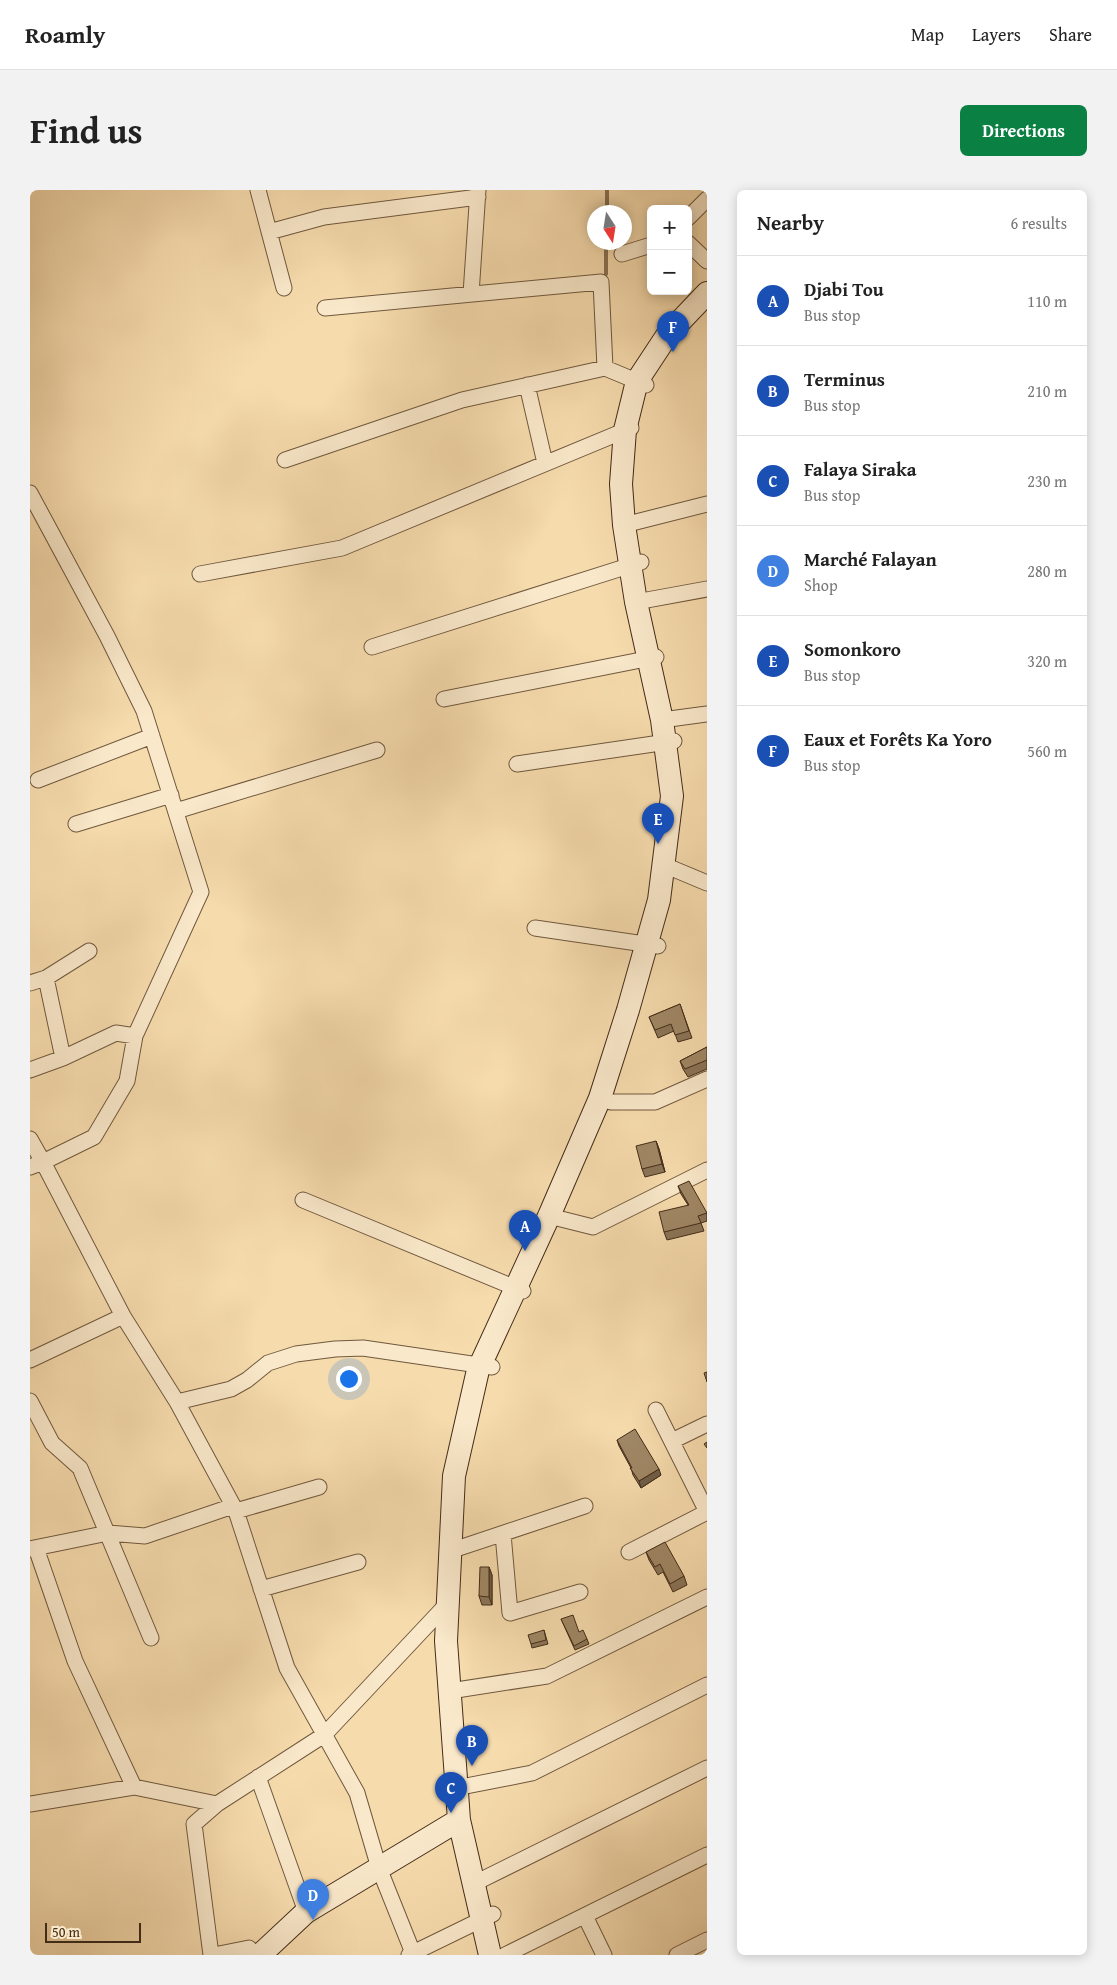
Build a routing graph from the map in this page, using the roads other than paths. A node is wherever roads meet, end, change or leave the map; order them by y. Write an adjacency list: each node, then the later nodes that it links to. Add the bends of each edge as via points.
1 (258, 190): 5 (street)
2 (478, 193): 5 (street, via 324,217); 12 (street)
3 (707, 199): 4 (street)
4 (692, 214)
5 (269, 232): 10 (street)
6 (647, 246): 8 (street)
7 (692, 247): 9 (street)
8 (622, 254)
9 (707, 262)
10 (284, 288)
11 (707, 293): 16 (main road, via 668,334)
12 (471, 294): 13 (street); 15 (street, via 601,282)
13 (325, 308)
14 (707, 310): 16 (main road)
15 (605, 368): 16 (street); 17 (street)
16 (642, 383): 18 (main road)
17 (527, 385): 19 (street, via 462,400); 20 (street)
18 (631, 428): 20 (street); 23 (main road, via 621,484)
19 (285, 460)
20 (545, 463): 25 (street, via 342,548)
21 (30, 494): 33 (street, via 111,644 144,711)
22 (707, 504): 23 (street)
23 (630, 524): 24 (main road)
24 (636, 564): 27 (main road); 28 (street)
25 (200, 574)
26 (707, 589): 27 (street)
27 (641, 601): 29 (main road)
28 (372, 646)
29 (653, 657): 30 (street); 32 (main road)
30 (444, 699)
31 (707, 714): 32 (street)
32 (668, 731): 35 (street); 40 (main road, via 672,796)
33 (152, 736): 36 (street); 37 (street)
34 (377, 750): 38 (street)
35 (518, 764)
36 (38, 780)
37 (171, 795): 38 (street); 39 (street)
38 (176, 811): 47 (street, via 201,892)
39 (76, 824)
40 (669, 867): 41 (street); 43 (main road, via 659,900)
41 (707, 883)
42 (535, 928): 43 (street)
43 (652, 945): 51 (main road)
44 (89, 951): 45 (street)
45 (46, 978): 46 (street); 48 (street)
46 (30, 983)
47 (135, 1036): 48 (street, via 116,1033); 53 (street, via 127,1081 94,1137)
48 (63, 1058): 49 (street)
49 (30, 1070)
50 (707, 1079): 51 (street, via 655,1102)
51 (605, 1100): 56 (main road)
52 (30, 1139): 53 (street)
53 (36, 1165): 58 (street)
54 (707, 1170): 56 (street, via 593,1227)
55 (303, 1200): 57 (street)
56 (554, 1217): 57 (main road)
57 (521, 1290): 60 (main road)
58 (123, 1316): 59 (street); 62 (street)
59 (30, 1360)
60 (486, 1366): 62 (street, via 364,1348 296,1354 268,1363 231,1389); 73 (main road, via 454,1476)
61 (30, 1401): 70 (street, via 52,1443 80,1468)
62 (177, 1402): 68 (street)
63 (656, 1410): 65 (street)
64 (707, 1424): 65 (street)
65 (672, 1441): 69 (street)
66 (320, 1487): 68 (street)
67 (585, 1506): 71 (street)
68 (234, 1508): 70 (street, via 145,1536); 76 (street)
69 (707, 1512): 74 (street)
70 (108, 1533): 72 (street); 80 (street)
71 (503, 1534): 73 (street); 77 (street, via 510,1612)
72 (33, 1549): 86 (street, via 75,1661)
73 (456, 1549): 79 (main road); 82 (main road, via 458,1642)
74 (629, 1552)
75 (358, 1562): 76 (street)
76 (261, 1588): 83 (street, via 287,1668)
77 (580, 1592)
78 (707, 1597): 82 (street, via 547,1676)
79 (448, 1603): 82 (main road, via 446,1641); 83 (street)
80 (151, 1638)
81 (707, 1685): 87 (street, via 532,1773)
82 (455, 1690): 87 (main road)
83 (324, 1735): 85 (street); 92 (street, via 357,1793)
84 (707, 1768): 93 (street)
85 (258, 1777): 89 (street); 94 (street)
86 (134, 1787): 88 (street); 89 (street)
87 (462, 1787): 90 (main road)
88 (30, 1804)
89 (216, 1804): 99 (street, via 194,1824)
90 (464, 1817): 92 (main road); 93 (main road)
91 (707, 1855): 95 (street)
92 (379, 1868): 94 (main road); 98 (street)
93 (479, 1881): 96 (main road)
94 (306, 1912): 100 (main road)
95 (585, 1916): 102 (street); 103 (street)
96 (487, 1917): 98 (street); 101 (main road); 102 (main road)
97 (707, 1940): 104 (street)
98 (411, 1954)
99 (212, 1955): 100 (street, via 248,1948)
100 (258, 1955)
101 (490, 1955)
102 (504, 1955)
103 (604, 1955)
104 (677, 1955)

